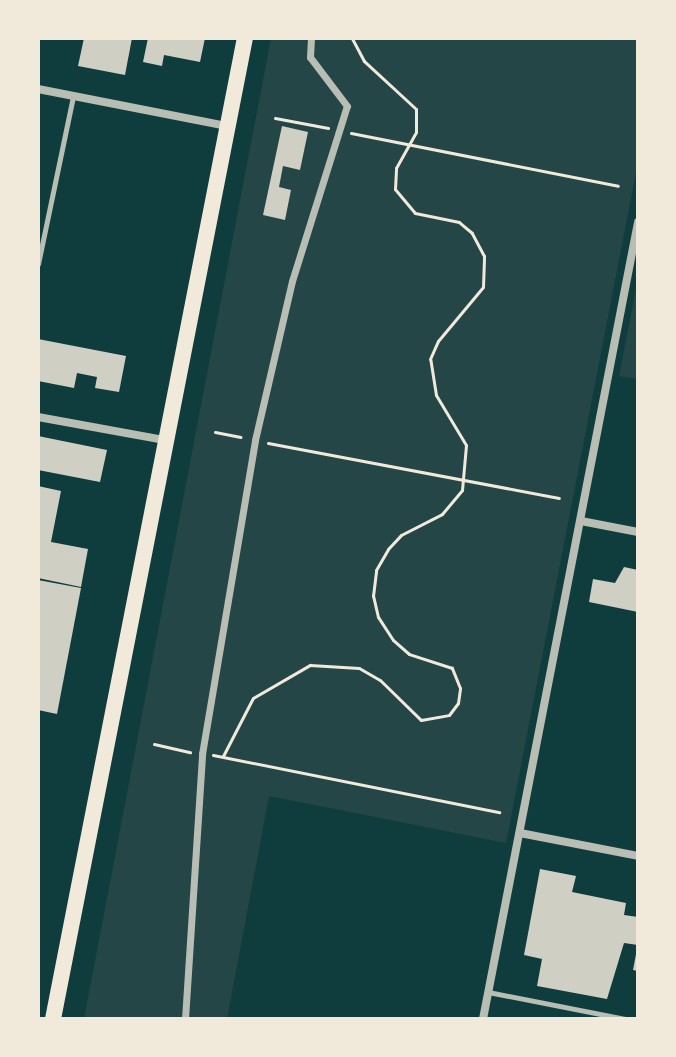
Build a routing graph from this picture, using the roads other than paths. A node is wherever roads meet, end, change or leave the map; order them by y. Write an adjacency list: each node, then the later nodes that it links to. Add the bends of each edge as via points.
1 (245, 38): 5 (main road)
2 (311, 38): 16 (street, via 310,57 347,106 292,281 255,440 202,754)
3 (38, 89): 4 (street)
4 (73, 96): 5 (street); 7 (lane)
5 (227, 126): 9 (main road)
6 (638, 222): 10 (street)
7 (38, 264)
8 (38, 417): 9 (street)
9 (165, 440): 15 (main road)
10 (581, 521): 11 (street); 12 (street)
11 (638, 532)
12 (520, 833): 13 (street); 14 (street)
13 (638, 856)
14 (488, 992): 17 (street); 18 (lane)
15 (53, 1019)
16 (185, 1019)
17 (483, 1019)
18 (626, 1019)

